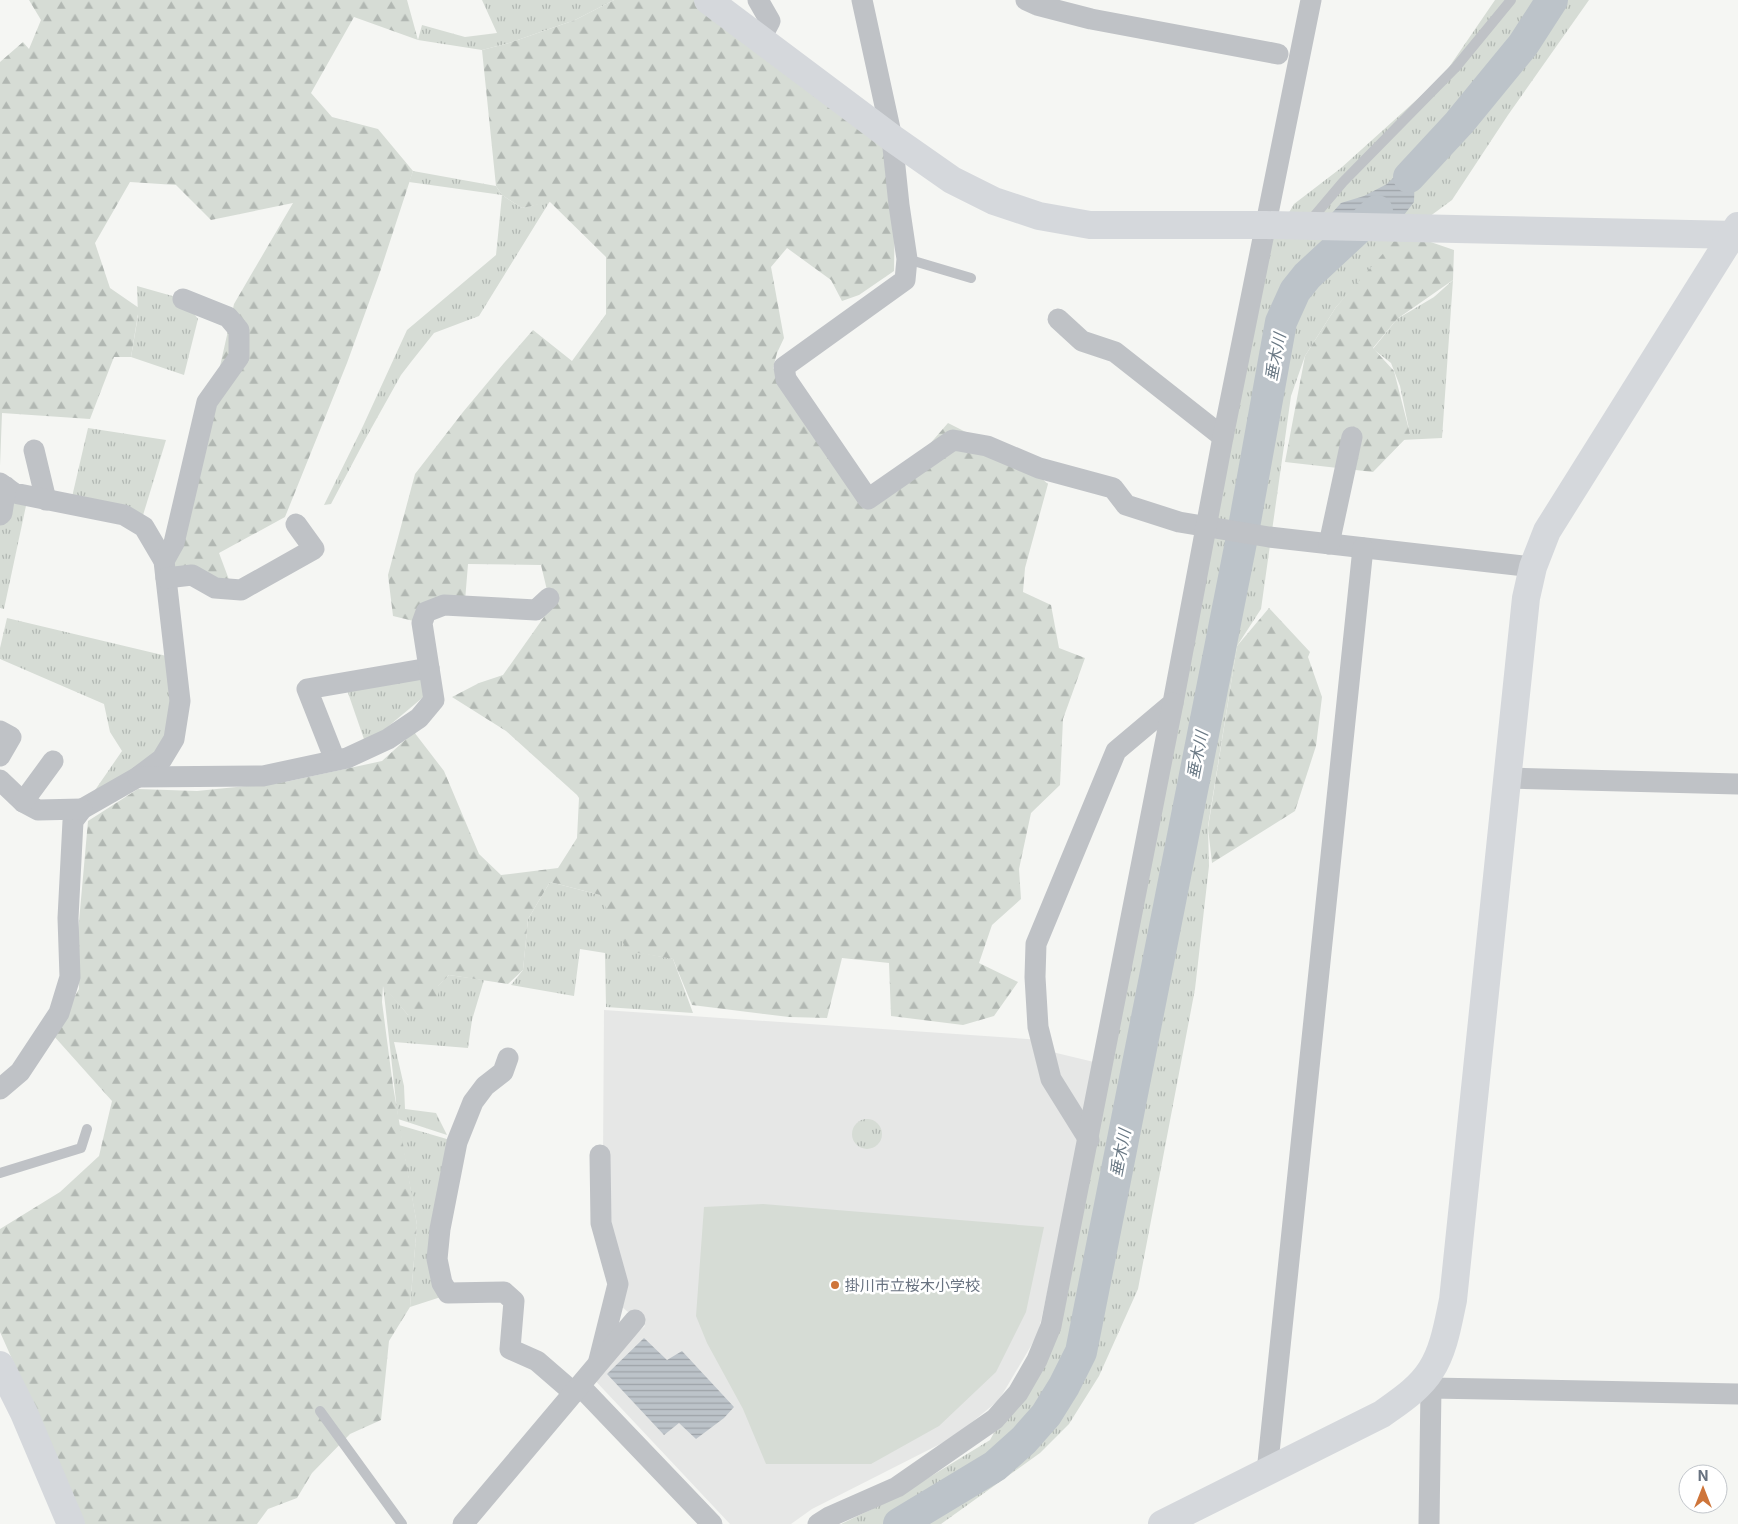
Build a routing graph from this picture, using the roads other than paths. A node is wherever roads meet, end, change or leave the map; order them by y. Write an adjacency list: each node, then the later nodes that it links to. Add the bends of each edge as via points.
1 (708, 0): 7 (street)
2 (758, 0): 7 (street, via 770,21)
3 (862, 0): 9 (street)
4 (1026, 0): 8 (street, via 1092,19)
5 (1311, 0): 11 (street)
6 (1511, 0): 10 (lane, via 1456,67)
7 (760, 40): 9 (street)
8 (1278, 54)
9 (892, 138): 11 (street, via 952,180 994,201 1039,216 1090,225); 13 (street)
10 (1309, 222)
11 (1268, 226): 12 (street); 17 (street)
12 (1736, 232): 27 (street, via 1547,531)
13 (907, 259): 14 (lane); 24 (street, via 905,280 784,367 786,379 868,500 953,440 987,446 1039,468 1113,488 1126,505 1179,522)
14 (971, 278)
15 (184, 299): 28 (street, via 228,317 239,330 239,357 208,402)
16 (1058, 320): 17 (street, via 1082,341 1115,352)
17 (1223, 436): 24 (street)
18 (1352, 437): 25 (street)
19 (34, 450): 21 (street)
20 (3, 485): 21 (street, via 14,493); 22 (street)
21 (46, 500): 28 (street, via 124,515 144,527)
22 (0, 515)
23 (296, 524): 28 (street, via 314,550 241,590 215,588 192,575)
24 (1214, 527): 25 (street); 31 (street)
25 (1329, 544): 26 (street)
26 (1363, 548): 27 (street); 55 (street)
27 (1534, 567): 37 (street, via 1526,598)
28 (165, 570): 36 (street, via 180,701 178,721 174,739 162,759)
29 (549, 598): 30 (street, via 536,610 444,606 426,612 422,622)
30 (429, 668): 34 (street, via 434,700 419,718 388,739); 34 (street, via 306,689)
31 (1173, 703): 45 (street); 45 (street, via 1116,751 1036,944 1038,1027 1051,1079)
32 (0, 731): 33 (street, via 11,737)
33 (0, 756)
34 (336, 760): 36 (street, via 263,776)
35 (52, 761): 40 (street)
36 (138, 777): 41 (street)
37 (1507, 778): 39 (street); 51 (street, via 1453,1300 1442,1346)
38 (0, 780): 40 (street)
39 (1738, 784)
40 (23, 802): 41 (street, via 38,810)
41 (82, 808): 43 (street, via 72,821 68,918 70,977 59,1012 20,1072)
42 (508, 1058): 52 (street, via 503,1072 485,1086 473,1102 457,1142 440,1229 437,1259 442,1283 448,1292 504,1292 514,1301 510,1349 537,1361)
43 (0, 1089)
44 (87, 1129): 47 (lane, via 81,1148)
45 (1088, 1140): 56 (street, via 1052,1326 1018,1393 995,1419 897,1487)
46 (600, 1155): 49 (street, via 600,1223 618,1284)
47 (0, 1172)
48 (635, 1320): 49 (street)
49 (598, 1364): 52 (street)
50 (0, 1365): 57 (street)
51 (1423, 1388): 53 (street); 55 (street, via 1382,1414); 62 (street)
52 (577, 1389): 59 (street); 60 (street)
53 (1738, 1394)
54 (320, 1412): 58 (lane)
55 (1267, 1472): 61 (street)
56 (827, 1522)
57 (71, 1524)
58 (402, 1524)
59 (463, 1524)
60 (712, 1524)
61 (1162, 1524)
62 (1429, 1524)

